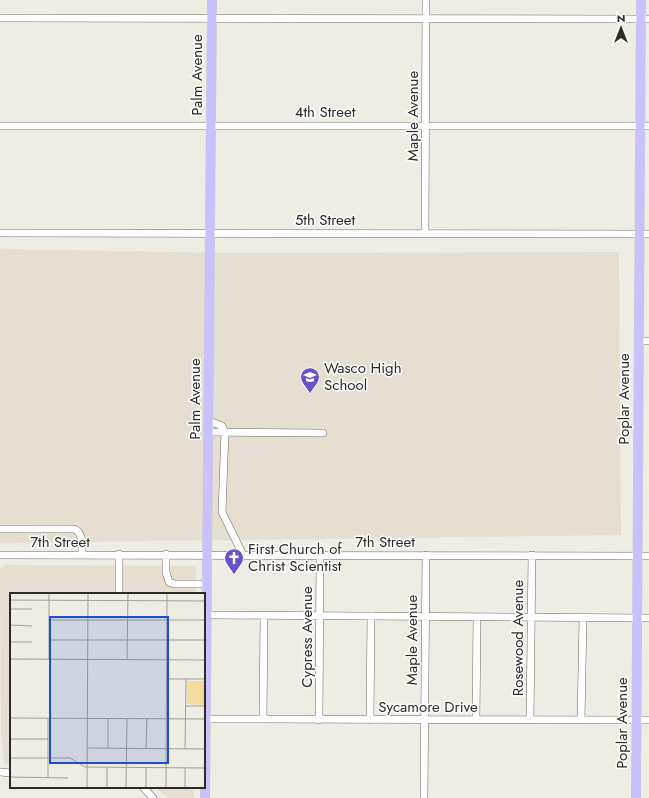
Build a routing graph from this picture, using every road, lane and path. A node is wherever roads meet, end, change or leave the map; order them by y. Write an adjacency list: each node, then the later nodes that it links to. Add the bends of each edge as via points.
1 (212, 0): 5 (main road, Palm Avenue)
2 (426, 0): 6 (street, Maple Avenue)
3 (641, 0): 7 (main road, Poplar Avenue)
4 (0, 18): 5 (street)
5 (212, 18): 6 (street); 8 (main road, Palm Avenue)
6 (426, 18): 7 (street); 10 (street, Maple Avenue)
7 (645, 19): 11 (main road, Poplar Avenue)
8 (211, 125): 9 (street, 4th Street); 10 (street, 4th Street); 12 (main road, Palm Avenue)
9 (0, 126)
10 (426, 126): 11 (street, 4th Street); 14 (street, Maple Avenue)
11 (645, 126): 15 (main road, Poplar Avenue)
12 (210, 232): 13 (street, 5th Street); 14 (street, 5th Street); 18 (main road, Palm Avenue)
13 (0, 233)
14 (425, 233): 15 (street, 5th Street)
15 (644, 234): 16 (main road, Poplar Avenue)
16 (639, 341): 17 (street); 32 (main road, Poplar Avenue)
17 (649, 341)
18 (209, 421): 19 (main road, Palm Avenue); 20 (street, via 222,426)
19 (209, 432): 20 (street); 25 (main road, Palm Avenue)
20 (224, 432): 21 (street); 28 (street, via 222,512)
21 (323, 433)
22 (0, 529): 27 (street, via 74,529 81,536)
23 (119, 554): 24 (street, 7th Street); 27 (street, 7th Street); 35 (street)
24 (166, 554): 25 (street, 7th Street); 34 (street, via 169,582)
25 (208, 554): 28 (street, 7th Street); 34 (main road, Palm Avenue)
26 (0, 555): 27 (street, 7th Street)
27 (82, 555)
28 (243, 555): 29 (street, 7th Street)
29 (320, 555): 30 (street, 7th Street); 37 (street, Cypress Avenue)
30 (426, 555): 31 (street, 7th Street); 39 (street, Maple Avenue)
31 (532, 556): 32 (street, 7th Street); 41 (street, Rosewood Avenue)
32 (637, 556): 33 (street, 7th Street); 43 (main road, Poplar Avenue)
33 (649, 556)
34 (208, 584): 45 (main road, Palm Avenue)
35 (119, 593)
36 (264, 616): 37 (street); 45 (street); 47 (street)
37 (320, 616): 38 (street); 48 (street, Cypress Avenue)
38 (371, 616): 39 (street); 49 (street)
39 (426, 617): 40 (street); 50 (street, Maple Avenue)
40 (477, 617): 41 (street); 51 (street)
41 (531, 617): 42 (street); 52 (street, Rosewood Avenue)
42 (583, 618): 43 (street); 53 (street)
43 (637, 618): 44 (street); 54 (main road, Poplar Avenue)
44 (649, 618)
45 (206, 620): 46 (main road, Palm Avenue)
46 (206, 715): 47 (street, Sycamore Drive); 60 (main road, Palm Avenue)
47 (263, 719): 48 (street, Sycamore Drive)
48 (319, 720): 49 (street, Sycamore Drive)
49 (370, 720): 50 (street, Sycamore Drive)
50 (425, 720): 51 (street, Sycamore Drive); 61 (street, Maple Avenue)
51 (476, 720): 52 (street, Sycamore Drive)
52 (530, 720): 53 (street, Sycamore Drive)
53 (581, 720): 54 (street, Sycamore Drive)
54 (636, 720): 55 (street, Sycamore Drive); 62 (main road, Poplar Avenue)
55 (649, 720)
56 (0, 772): 57 (street)
57 (10, 773)
58 (143, 788): 59 (street)
59 (153, 798)
60 (205, 798)
61 (424, 798)
62 (636, 798)

